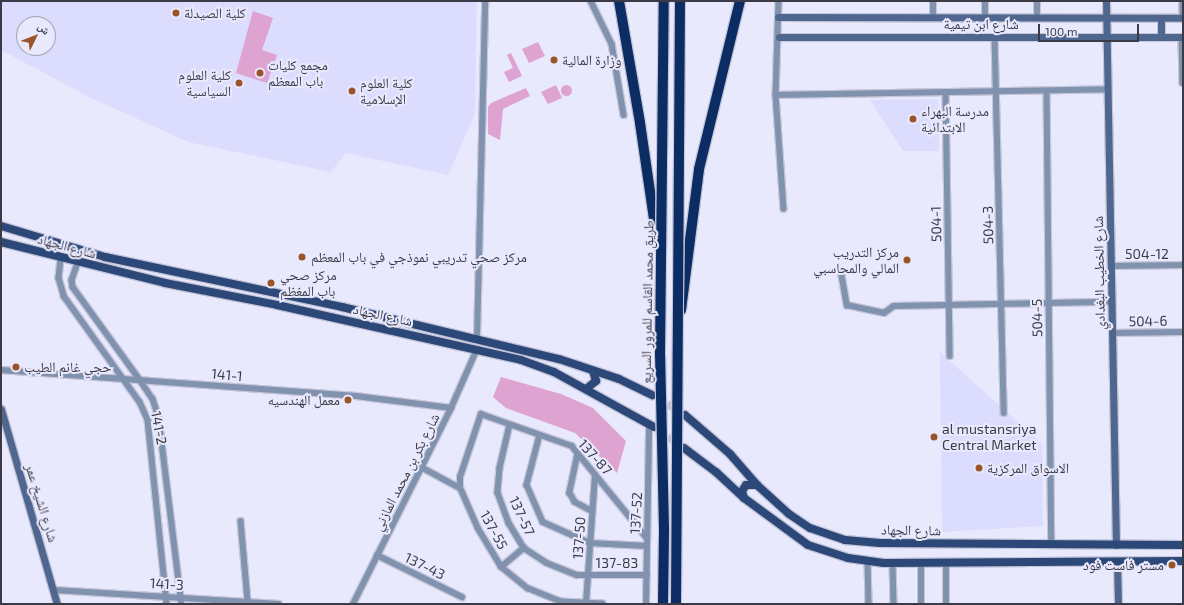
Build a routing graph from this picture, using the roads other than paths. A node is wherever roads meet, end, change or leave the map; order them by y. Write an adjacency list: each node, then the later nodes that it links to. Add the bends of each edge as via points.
1 (486, 1): 50 (street)
2 (591, 1): 31 (street, via 612,44)
3 (619, 1): 39 (highway, bridge)
4 (664, 1): 39 (highway, طريق محمد القاسم للمرور السريع, bridge)
5 (680, 1): 47 (highway, bridge)
6 (740, 1): 47 (highway, bridge, via 699,169)
7 (779, 1): 13 (street)
8 (933, 1): 15 (street)
9 (985, 1): 16 (street)
10 (1037, 1): 17 (street)
11 (1106, 1): 18 (street, شارع الخطيب البغدادي)
12 (1183, 1): 14 (street)
13 (778, 17): 15 (street, شارع ابن تيمية); 20 (street)
14 (1183, 17): 19 (street, شارع ابن تيمية)
15 (933, 18): 16 (street, شارع ابن تيمية)
16 (984, 18): 17 (street, شارع ابن تيمية)
17 (1037, 18): 18 (street, شارع ابن تيمية)
18 (1107, 18): 19 (street, شارع ابن تيمية); 22 (street, شارع الخطيب البغدادي)
19 (1161, 18): 23 (street)
20 (778, 37): 21 (street, شارع ابن تيمية); 30 (street)
21 (995, 37): 22 (street, شارع ابن تيمية); 27 (street, 504-3)
22 (1107, 37): 23 (street, شارع ابن تيمية); 26 (street, شارع الخطيب البغدادي)
23 (1161, 37): 24 (street, شارع ابن تيمية)
24 (1183, 37): 25 (street)
25 (1183, 83)
26 (1108, 89): 28 (street); 38 (street, شارع الخطيب البغدادي)
27 (996, 91): 28 (street); 29 (street); 44 (street, 504-3)
28 (1047, 91): 43 (street, 504-5)
29 (946, 92): 30 (street); 46 (street, 504-1)
30 (776, 95): 32 (street)
31 (624, 115)
32 (784, 208)
33 (1, 226): 41 (main road, شارع الجهاد, via 105,257)
34 (1, 242): 35 (main road, شارع الجهاد)
35 (62, 259): 36 (main road, شارع الجهاد); 55 (street, 141-2, via 59,278 64,296)
36 (78, 263): 45 (main road, شارع الجهاد); 56 (street, 141-2, via 72,280 73,287)
37 (1183, 265): 38 (street, 504-12)
38 (1111, 266): 42 (street, شارع الخطيب البغدادي)
39 (661, 270): 106 (highway, طريق محمد القاسم للمرور السريع, bridge)
40 (841, 270): 46 (street, via 845,301 852,306 884,313 894,306)
41 (278, 294): 45 (main road); 50 (main road, شارع الجهاد)
42 (1112, 302): 43 (street); 49 (street, شارع الخطيب البغدادي)
43 (1049, 303): 44 (street); 77 (street, 504-5)
44 (1002, 304): 46 (street); 61 (street, 504-3)
45 (277, 305): 51 (main road, شارع الجهاد)
46 (949, 305): 52 (street, 504-1)
47 (679, 328): 107 (highway, bridge)
48 (1183, 332): 49 (street, 504-6)
49 (1113, 333): 78 (street, شارع الخطيب البغدادي)
50 (477, 338): 54 (main road, شارع الجهاد, via 559,359)
51 (477, 349): 57 (main road, شارع الجهاد, via 554,372); 59 (street, شارع بكر بن محمد المازني)
52 (950, 356)
53 (1, 370): 55 (street, 141-1)
54 (593, 371): 57 (main road, via 596,381); 58 (main road, شارع الجهاد, via 619,379)
55 (124, 379): 56 (street, 141-1); 93 (street, 141-2, via 140,402 148,420)
56 (140, 380): 59 (street, 141-1, via 356,396); 94 (street, 141-2, via 153,399 159,418)
57 (586, 389): 64 (main road, شارع الجهاد)
58 (652, 395)
59 (451, 408): 68 (street, شارع بكر بن محمد المازني)
60 (1, 409): 92 (street, شارع الشيخ عمر)
61 (1004, 413)
62 (685, 415): 70 (main road, شارع الجهاد, via 730,454)
63 (510, 424): 65 (street, 137-87); 71 (street, 137-87, via 481,414 460,477); 81 (street, 137-57, via 500,468 498,493 509,522)
64 (651, 425): 75 (street, 137-52)
65 (540, 435): 67 (street, 137-87, via 572,446); 76 (street, via 526,485 543,522)
66 (684, 448): 72 (main road, via 716,472)
67 (578, 454): 69 (street, 137-87); 73 (street, via 570,493 575,502)
68 (421, 467): 71 (street); 82 (street, شارع بكر بن محمد المازني)
69 (595, 474): 73 (street, 137-50); 75 (street, 137-87)
70 (758, 486): 72 (main road, via 751,483 744,487); 77 (main road, شارع الجهاد, via 789,514 810,528 845,540 880,543)
71 (460, 488): 89 (street, 137-55, via 478,529)
72 (744, 498): 83 (main road, via 808,546)
73 (592, 511): 76 (street, 137-50)
74 (241, 521): 96 (street)
75 (647, 538): 80 (street, 137-52)
76 (590, 543): 80 (street); 91 (street, 137-50)
77 (1052, 544): 78 (main road, شارع الجهاد)
78 (1116, 545): 79 (main road, شارع الجهاد)
79 (1183, 545)
80 (647, 546): 90 (street, 137-52)
81 (524, 548): 89 (street); 91 (street, 137-57, via 547,563 577,575)
82 (377, 556): 95 (street, 137-43); 102 (street, شارع بكر بن محمد المازني)
83 (868, 561): 86 (main road); 108 (street)
84 (1117, 562): 85 (main road); 88 (main road); 112 (street)
85 (1183, 562)
86 (892, 563): 87 (main road); 109 (street)
87 (921, 563): 88 (main road); 110 (street)
88 (946, 563): 111 (street)
89 (501, 567): 97 (street, 137-55, via 528,589)
90 (647, 575): 91 (street, 137-83); 105 (street, 137-52)
91 (588, 576): 103 (street, 137-50)
92 (55, 590): 93 (street, 141-3); 98 (street, شارع الشيخ عمر)
93 (166, 596): 94 (street, 141-3); 99 (street, 141-2)
94 (181, 597): 96 (street, 141-3); 100 (street, 141-2)
95 (462, 597)
96 (248, 601): 101 (street, 141-3)
97 (561, 603): 103 (street, 137-55)
98 (57, 604)
99 (167, 604)
100 (182, 604)
101 (279, 604)
102 (353, 604)
103 (586, 604): 104 (street, 137-55)
104 (603, 604)
105 (646, 604)
106 (663, 604)
107 (676, 604)
108 (869, 604)
109 (894, 604)
110 (921, 604)
111 (946, 604)
112 (1118, 604)

